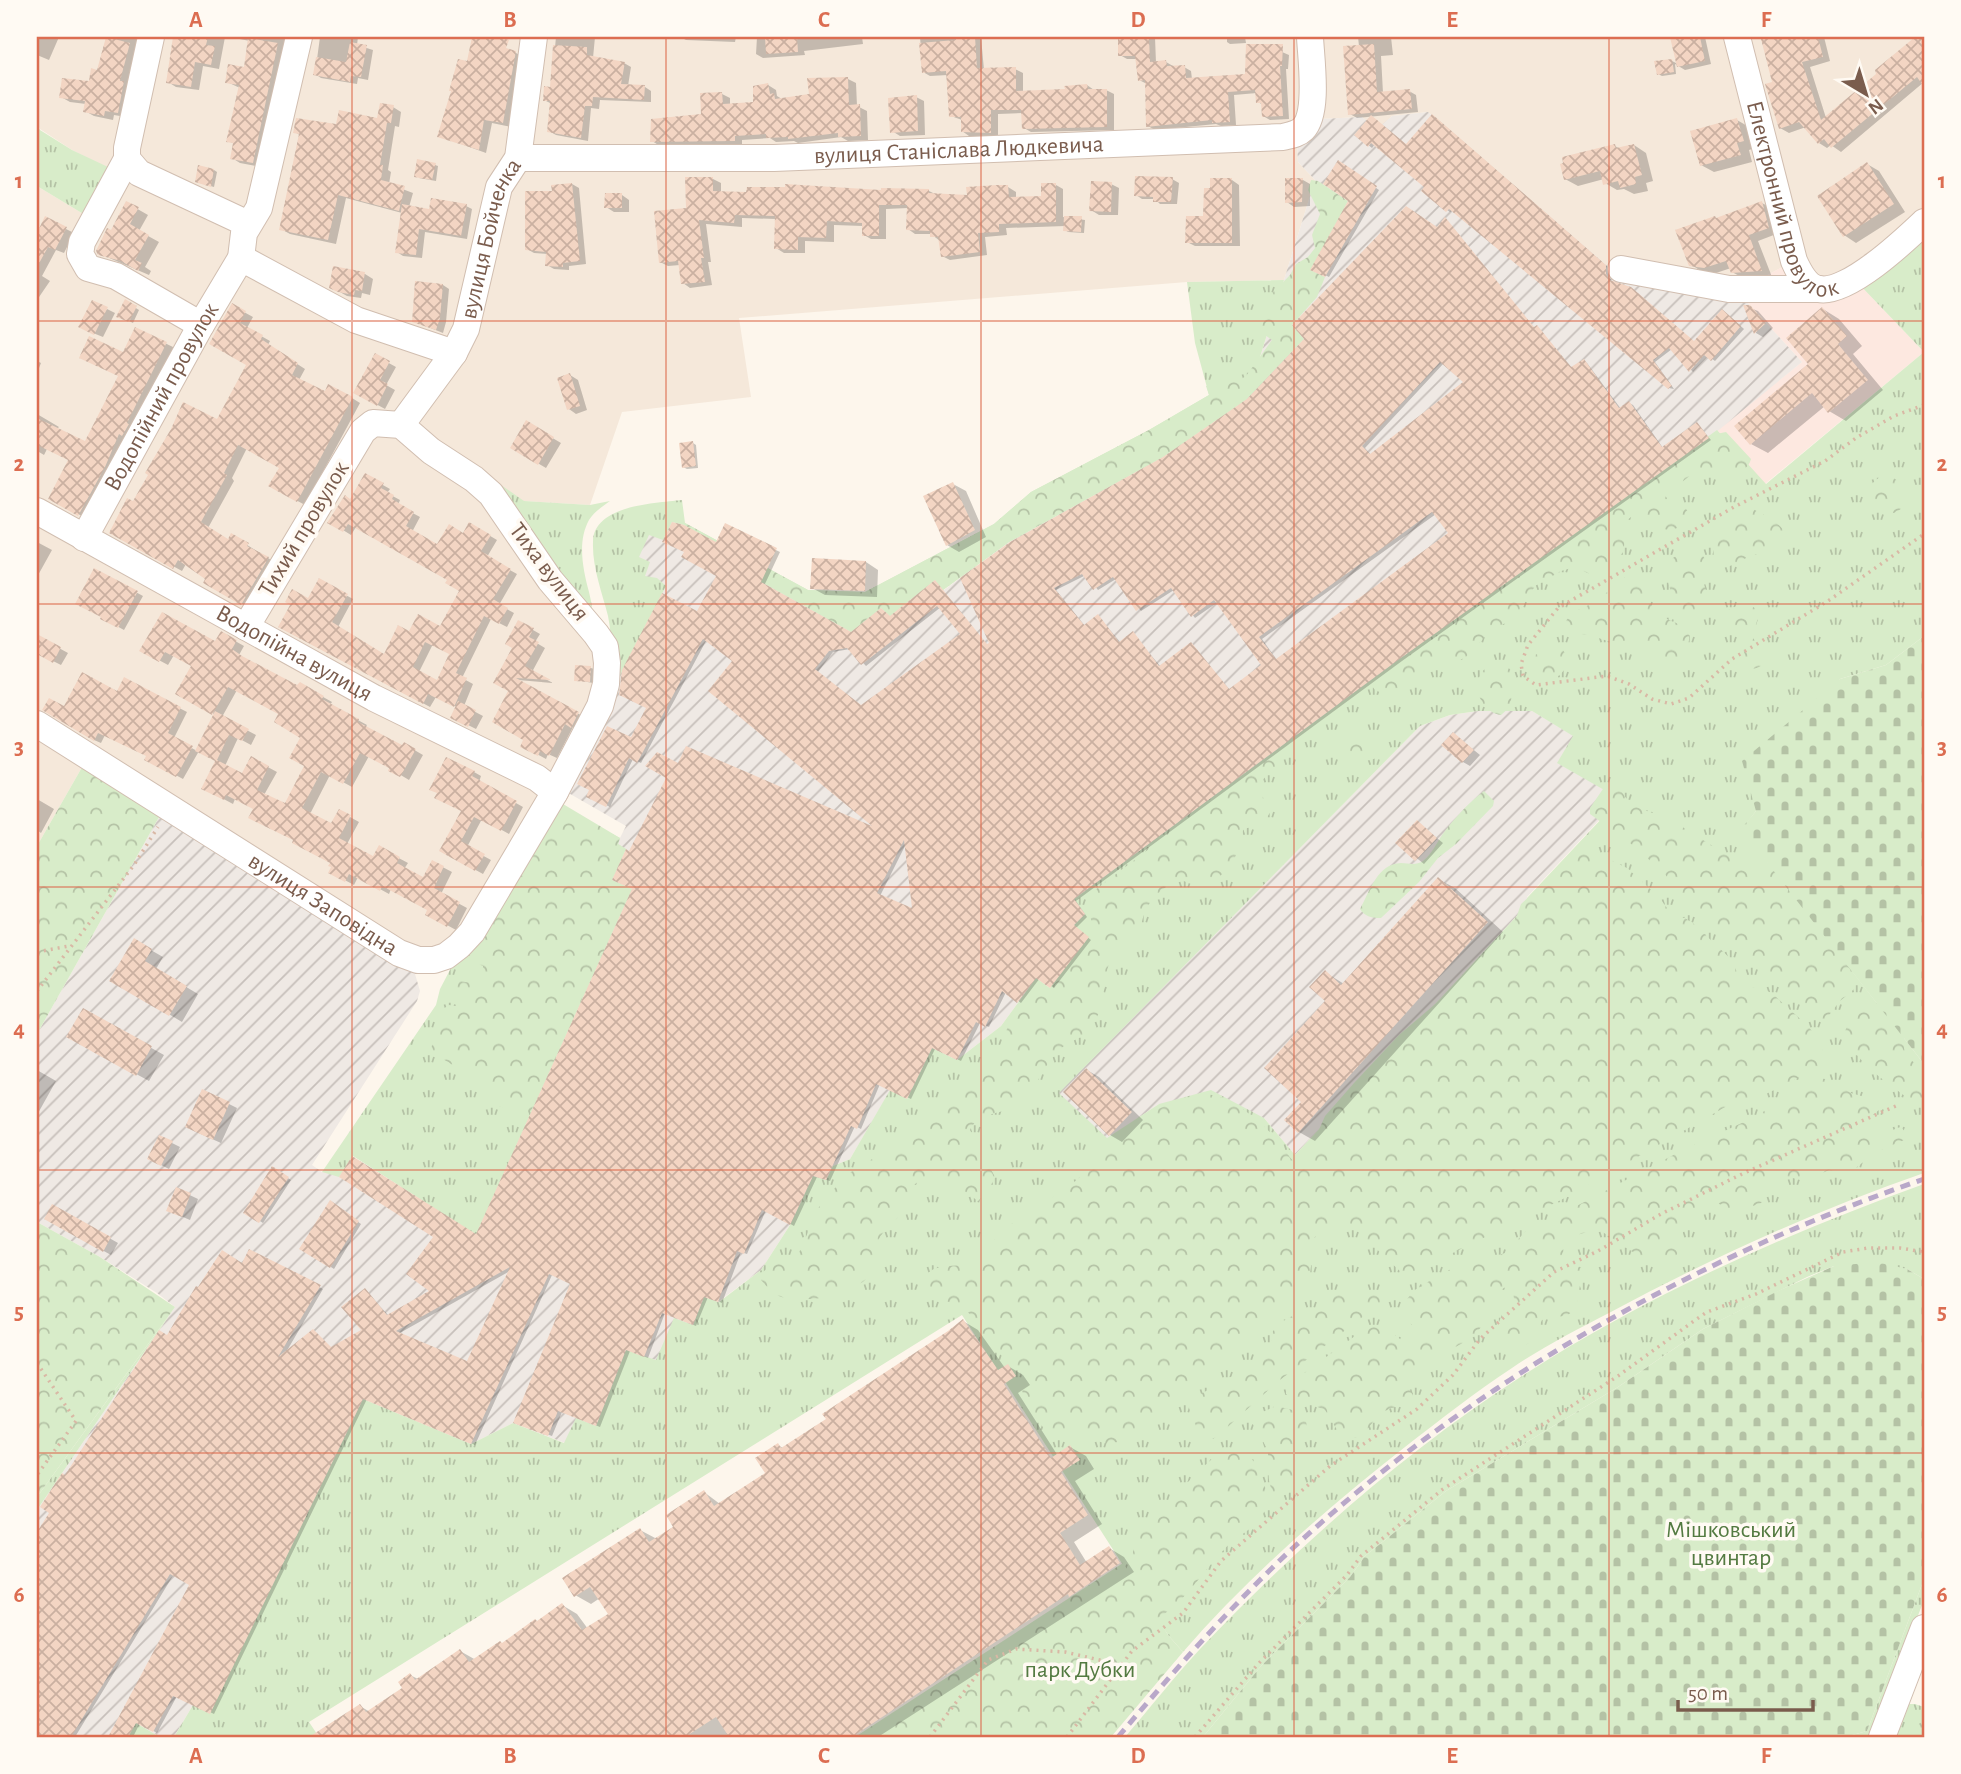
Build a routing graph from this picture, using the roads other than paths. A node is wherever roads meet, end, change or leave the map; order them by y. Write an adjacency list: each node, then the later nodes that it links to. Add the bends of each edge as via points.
1 (151, 37): 7 (street, via 127,148)
2 (299, 37): 9 (street, Водопійний провулок, via 259,208)
3 (534, 37): 6 (street, вулиця Бойченка)
4 (1310, 37): 6 (street, вулиця Станіслава Людкевича, via 1312,110 1304,128 1283,137 774,158)
5 (1737, 37): 12 (street, Електронний провулок, via 1794,261 1808,283)
6 (519, 158): 14 (street, вулиця Бойченка, via 499,187 466,330)
7 (129, 163): 9 (street, via 139,173); 13 (street, via 82,242 83,262)
8 (1924, 222): 12 (street, Електронний провулок, via 1865,272 1832,288)
9 (248, 224): 10 (street, Водопійний провулок)
10 (241, 258): 13 (street, Водопійний провулок); 14 (street, via 356,320)
11 (1622, 269): 12 (street, via 1729,289)
12 (1819, 289)
13 (201, 325): 17 (street, Водопійний провулок)
14 (454, 353): 15 (street, вулиця Бойченка)
15 (401, 425): 18 (street, Тихий провулок, via 373,424 363,431); 20 (street, Тиха вулиця, via 491,494 550,580 605,647 606,684 600,706)
16 (37, 511): 17 (street, Водопійна вулиця)
17 (84, 538): 18 (street, Водопійна вулиця)
18 (246, 626): 20 (street, Водопійна вулиця, via 374,698 537,778)
19 (37, 724): 20 (street, вулиця Заповідна, via 399,953 418,960 434,960 452,951 472,932)
20 (555, 792)
21 (1924, 1628): 22 (street)
22 (1882, 1737)

